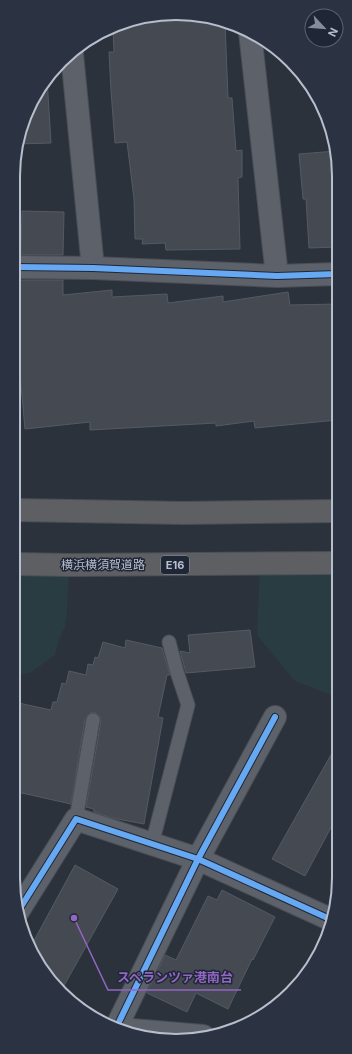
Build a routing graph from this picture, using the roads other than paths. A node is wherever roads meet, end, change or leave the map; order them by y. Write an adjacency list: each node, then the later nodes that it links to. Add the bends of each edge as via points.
1 (251, 39): 6 (street)
2 (73, 59): 4 (street)
3 (20, 267): 4 (street)
4 (93, 268): 6 (street)
5 (332, 274): 6 (street)
6 (277, 276)
7 (20, 510): 8 (highway, via 184,513)
8 (332, 511)
9 (332, 563): 10 (highway, 横浜横須賀道路 / E16)
10 (20, 564)
11 (169, 642): 15 (lane, via 188,705)
12 (275, 717): 16 (street)
13 (93, 720): 14 (lane)
14 (76, 819): 15 (street); 17 (street)
15 (152, 844): 16 (street)
16 (198, 859): 18 (street); 19 (street)
17 (22, 905)
18 (327, 918)
19 (118, 1023)
20 (148, 1031): 21 (street)
21 (179, 1034)

